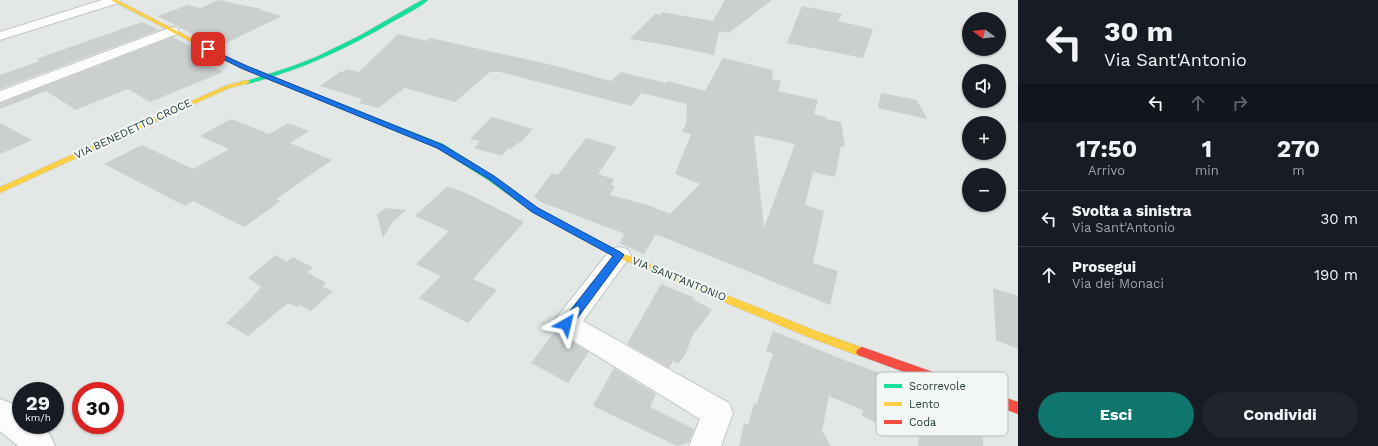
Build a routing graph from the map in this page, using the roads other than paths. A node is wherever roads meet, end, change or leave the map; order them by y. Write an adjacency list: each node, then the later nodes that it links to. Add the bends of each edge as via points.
1 (113, 0): 3 (street, VIA SANT'ANTONIO); 4 (street)
2 (426, 0): 5 (street, VIA BENEDETTO CROCE, via 340,50)
3 (172, 31): 5 (street, VIA SANT'ANTONIO, via 245,68); 6 (street)
4 (0, 36)
5 (270, 77): 7 (street, VIA BENEDETTO CROCE, via 227,87 199,98); 8 (street, VIA SANT'ANTONIO, via 446,149 492,178 535,210)
6 (0, 97)
7 (0, 190)
8 (619, 255): 9 (street, VIA SANT'ANTONIO, via 812,334); 14 (street, via 566,324 718,413)
9 (918, 372)
10 (1008, 404): 11 (street, VIA SANT'ANTONIO)
11 (1018, 408)
12 (0, 413): 13 (street, via 25,431)
13 (39, 446)
14 (705, 446)

